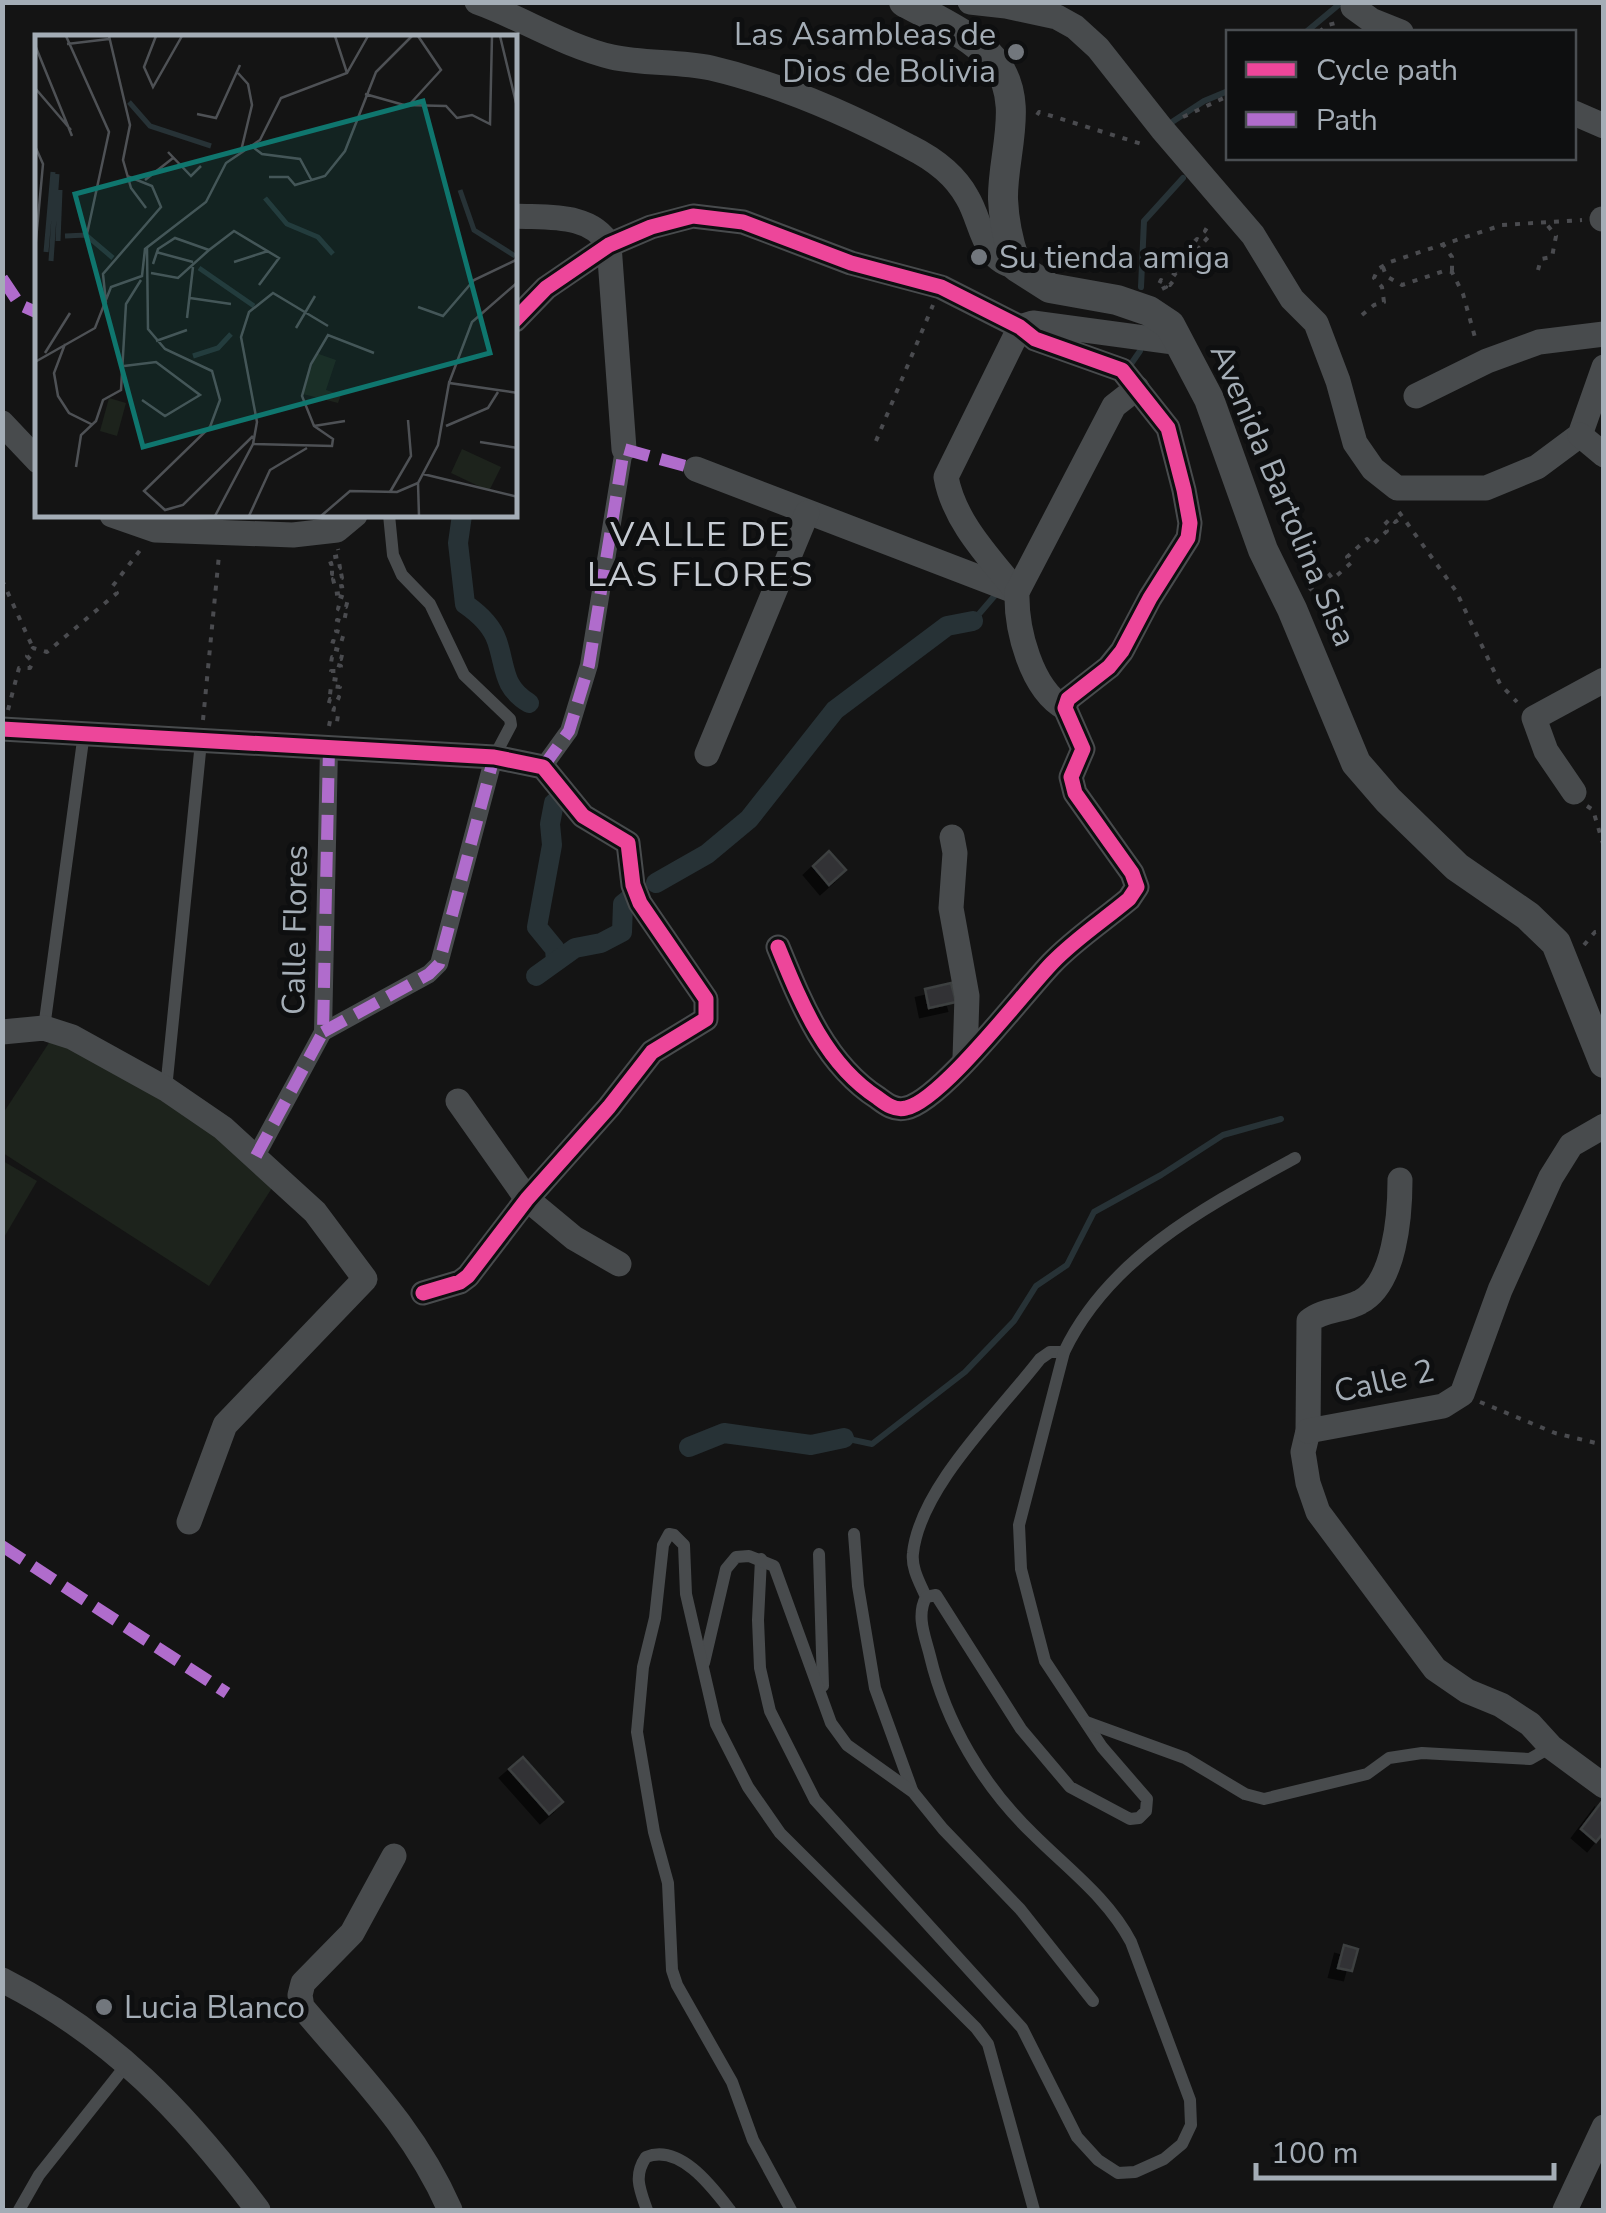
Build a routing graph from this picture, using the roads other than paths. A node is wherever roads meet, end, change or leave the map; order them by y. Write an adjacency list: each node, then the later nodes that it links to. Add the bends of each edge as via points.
1 (477, 2): 5 (street)
2 (970, 2): 20 (street, via 1056,17 1098,48 1253,235 1292,299 1316,323 1355,443 1397,488 1500,484 1538,467)
3 (917, 4): 11 (street, via 988,54 1003,75 1012,111 1005,223)
4 (1353, 7): 6 (street)
5 (512, 18): 11 (street, via 583,49 762,82 874,128 943,169 969,200 993,255)
6 (1396, 30)
7 (1576, 115): 8 (street)
8 (1604, 126)
9 (518, 216): 10 (street, via 592,226)
10 (609, 246): 12 (street, via 546,288); 13 (street, via 693,216 743,222 851,263 941,287); 21 (street)
11 (1017, 267): 15 (street, Avenida Bartolina Sisa, via 1050,288 1149,311)
12 (518, 317)
13 (1020, 327): 15 (street, via 1033,323); 17 (street, via 1035,339 1122,370); 29 (street, via 946,477 966,528)
14 (1604, 334): 18 (street, via 1540,342)
15 (1181, 343): 45 (street, Avenida Bartolina Sisa, via 1356,763 1457,867 1556,943)
16 (1604, 368): 20 (street)
17 (1137, 388): 29 (street, via 1114,406); 31 (street, via 1168,428 1176,451 1188,538 1122,651)
18 (1416, 396)
19 (2, 423): 23 (street)
20 (1580, 435): 22 (street)
21 (624, 448): 38 (street, via 589,665 569,731)
22 (1604, 455)
23 (35, 458)
24 (696, 469): 25 (street)
25 (806, 513): 29 (street); 36 (street)
26 (121, 518): 27 (street, via 155,530 293,534 337,530)
27 (351, 518)
28 (390, 518): 37 (lane, via 392,555 402,575 430,604 464,675 510,718)
29 (1017, 592): 31 (street, via 1022,640 1050,699)
30 (1604, 680): 39 (street, via 1534,718 1546,751)
31 (1065, 708): 46 (street, via 1083,749 1071,777 1075,793 1137,886 1056,959)
32 (3, 729): 33 (street)
33 (84, 734): 34 (street); 42 (lane)
34 (200, 742): 35 (street); 47 (lane)
35 (334, 748): 37 (street); 44 (street, Calle Flores)
36 (707, 754)
37 (494, 757): 38 (street); 44 (street, via 438,964)
38 (543, 767): 53 (street, via 583,816 628,843 640,903 708,1010 706,1019 652,1052)
39 (1574, 792)
40 (952, 837): 46 (street, via 951,908 967,996)
41 (778, 946): 46 (street, via 832,1056 893,1108 922,1098)
42 (44, 1028): 43 (street); 47 (street)
43 (2, 1032)
44 (323, 1032): 50 (street, Calle Flores)
45 (1602, 1056)
46 (965, 1058)
47 (166, 1089): 50 (street)
48 (458, 1101): 53 (street)
49 (1604, 1126): 57 (street, Calle 2, via 1571,1145 1551,1177 1462,1394 1444,1406)
50 (256, 1156): 58 (street, via 315,1212 365,1279 225,1426)
51 (1295, 1158): 56 (lane, via 1180,1224 1132,1264 1100,1293)
52 (1400, 1180): 57 (street, Calle 2, via 1395,1240 1372,1295 1309,1321)
53 (527, 1199): 54 (street); 55 (street, via 468,1276)
54 (619, 1264)
55 (422, 1293)
56 (1064, 1352): 62 (lane, via 1040,1359 934,1498 912,1556); 65 (lane, via 1019,1525 1021,1569 1045,1661)
57 (1308, 1431): 66 (street, via 1303,1452 1318,1512 1416,1648 1435,1670 1530,1724)
58 (189, 1522)
59 (854, 1534): 68 (lane, via 875,1688)
60 (819, 1554): 64 (lane)
61 (762, 1559): 62 (lane, via 760,1668 770,1711 816,1800 1022,2028 1077,2137 1118,2173 1134,2172 1182,2144 1190,2100 1120,1921 1029,1830 951,1724 921,1621); 63 (lane, via 736,1557 726,1568); 64 (lane, via 774,1566)
62 (926, 1597): 65 (lane, via 936,1595 1020,1729 1070,1787 1140,1818 1147,1799)
63 (703, 1670): 79 (lane, via 686,1594 684,1546 670,1534 663,1545 637,1732 668,1884 672,1970); 80 (lane, via 716,1724 780,1834 988,2044)
64 (823, 1700): 68 (lane, via 847,1745)
65 (1086, 1722): 66 (lane, via 1184,1758 1264,1799 1367,1774 1389,1758 1422,1753 1530,1759)
66 (1551, 1747): 67 (street)
67 (1604, 1786)
68 (913, 1792): 71 (lane)
69 (394, 1856): 76 (street, via 352,1933 302,1983 302,2008 401,2121)
70 (2, 1980): 72 (street, via 87,2031)
71 (1094, 2001)
72 (127, 2064): 74 (lane); 75 (street, via 169,2100)
73 (1603, 2128): 81 (street)
74 (19, 2210)
75 (258, 2210)
76 (450, 2210)
77 (647, 2210): 78 (lane, via 638,2170 652,2154 678,2160)
78 (730, 2210)
79 (791, 2210)
80 (1034, 2210)
81 (1565, 2210)

